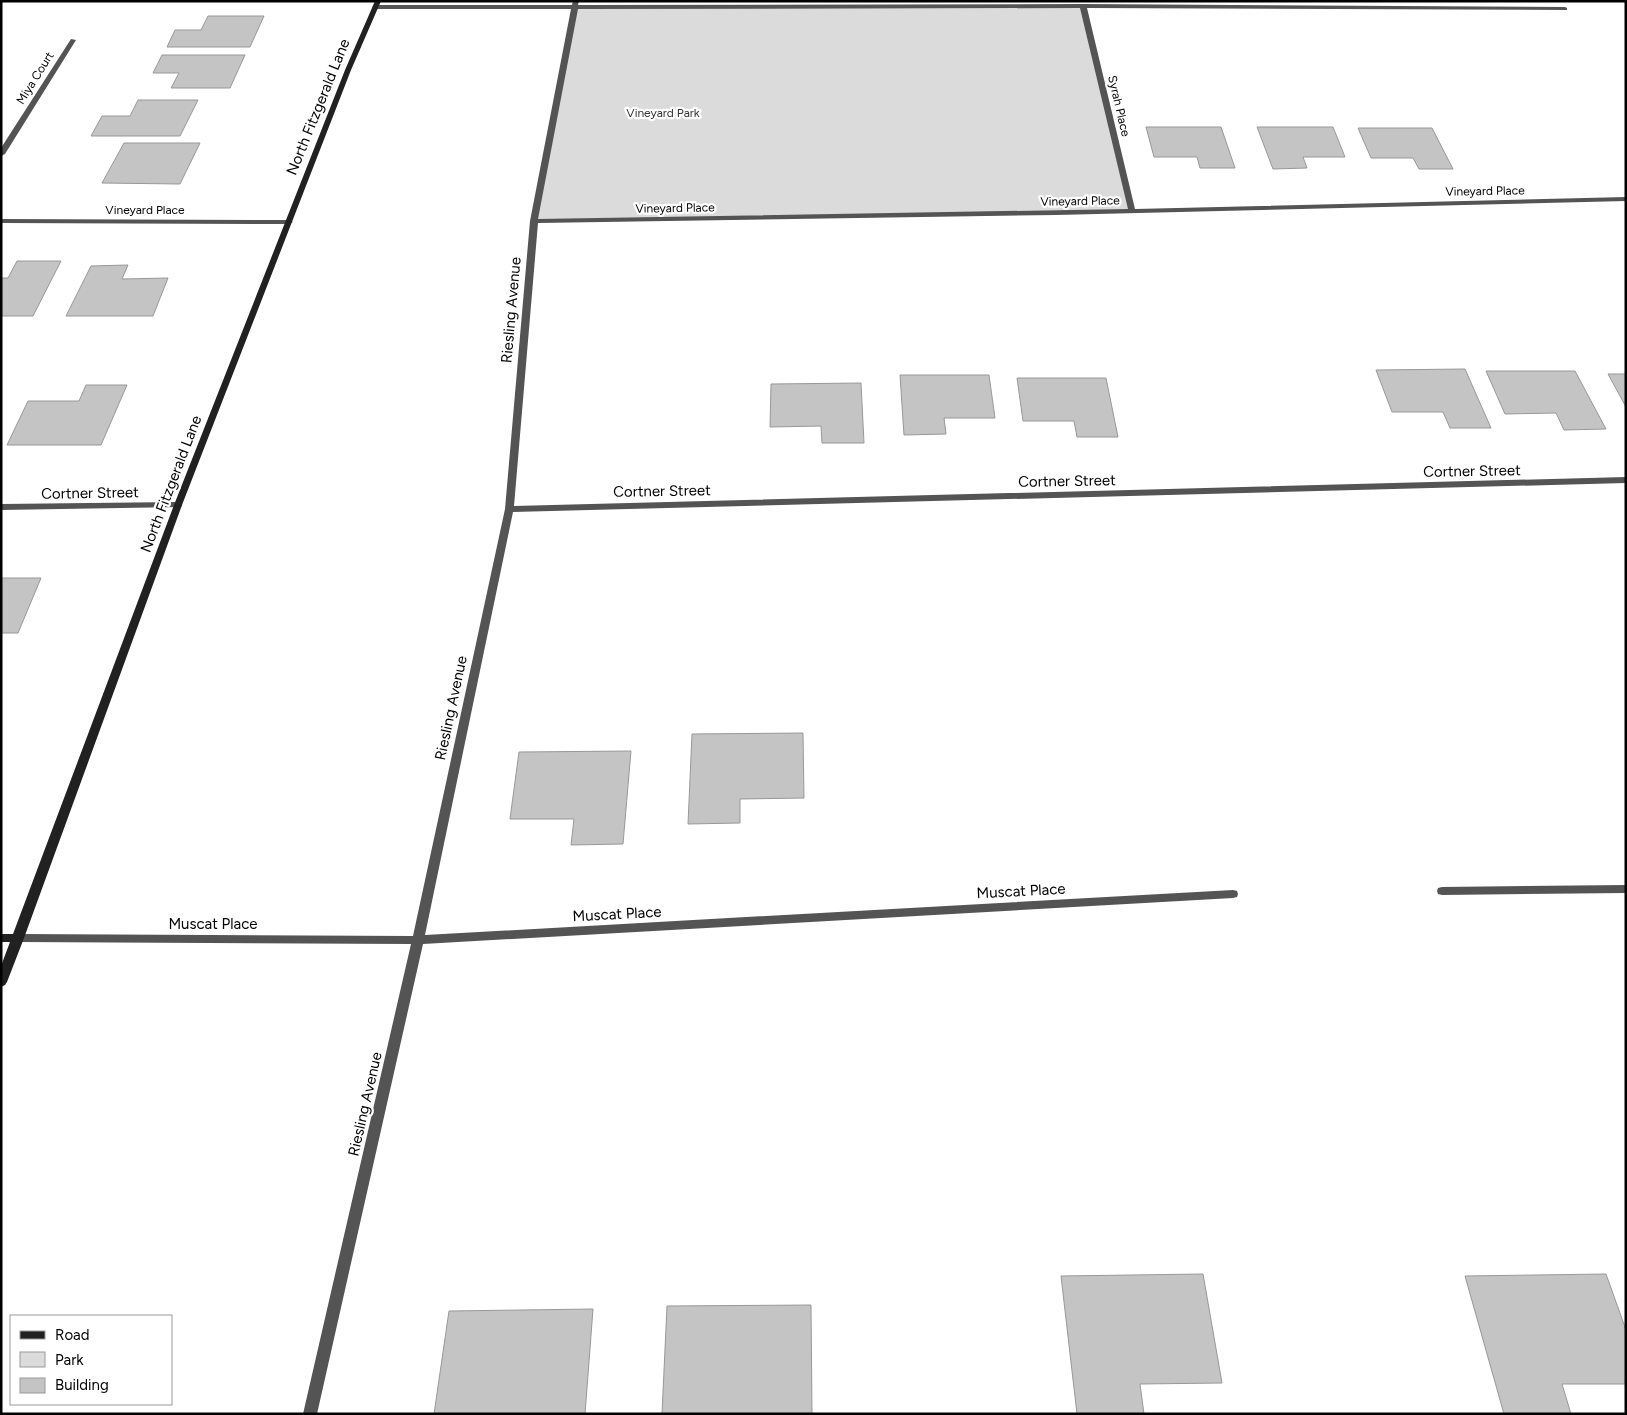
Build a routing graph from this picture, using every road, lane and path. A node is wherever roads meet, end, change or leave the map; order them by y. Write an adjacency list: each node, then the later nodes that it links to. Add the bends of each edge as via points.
1 (1560, 1): 4 (street, via 1565,9)
2 (376, 4): 3 (street); 11 (street, North Fitzgerald Lane)
3 (576, 4): 4 (street); 10 (street, Riesling Avenue)
4 (1084, 6): 8 (street, Syrah Place)
5 (72, 40): 6 (street, Miya Court)
6 (1, 154)
7 (1626, 199): 8 (street, Vineyard Place)
8 (1132, 211): 10 (street, Vineyard Place)
9 (1, 221): 11 (street, Vineyard Place)
10 (534, 221): 15 (street, Riesling Avenue)
11 (289, 222): 13 (street, North Fitzgerald Lane)
12 (1626, 480): 15 (street, Cortner Street)
13 (178, 505): 14 (street, Cortner Street); 20 (street, North Fitzgerald Lane)
14 (1, 507)
15 (509, 509): 21 (street, Riesling Avenue)
16 (1626, 889): 17 (street)
17 (1442, 891)
18 (1233, 894): 21 (street, Muscat Place)
19 (1, 938): 20 (street, Muscat Place)
20 (18, 938): 21 (street, Muscat Place); 22 (street, North Fitzgerald Lane)
21 (418, 940): 23 (street, Riesling Avenue)
22 (1, 982)
23 (310, 1414)

